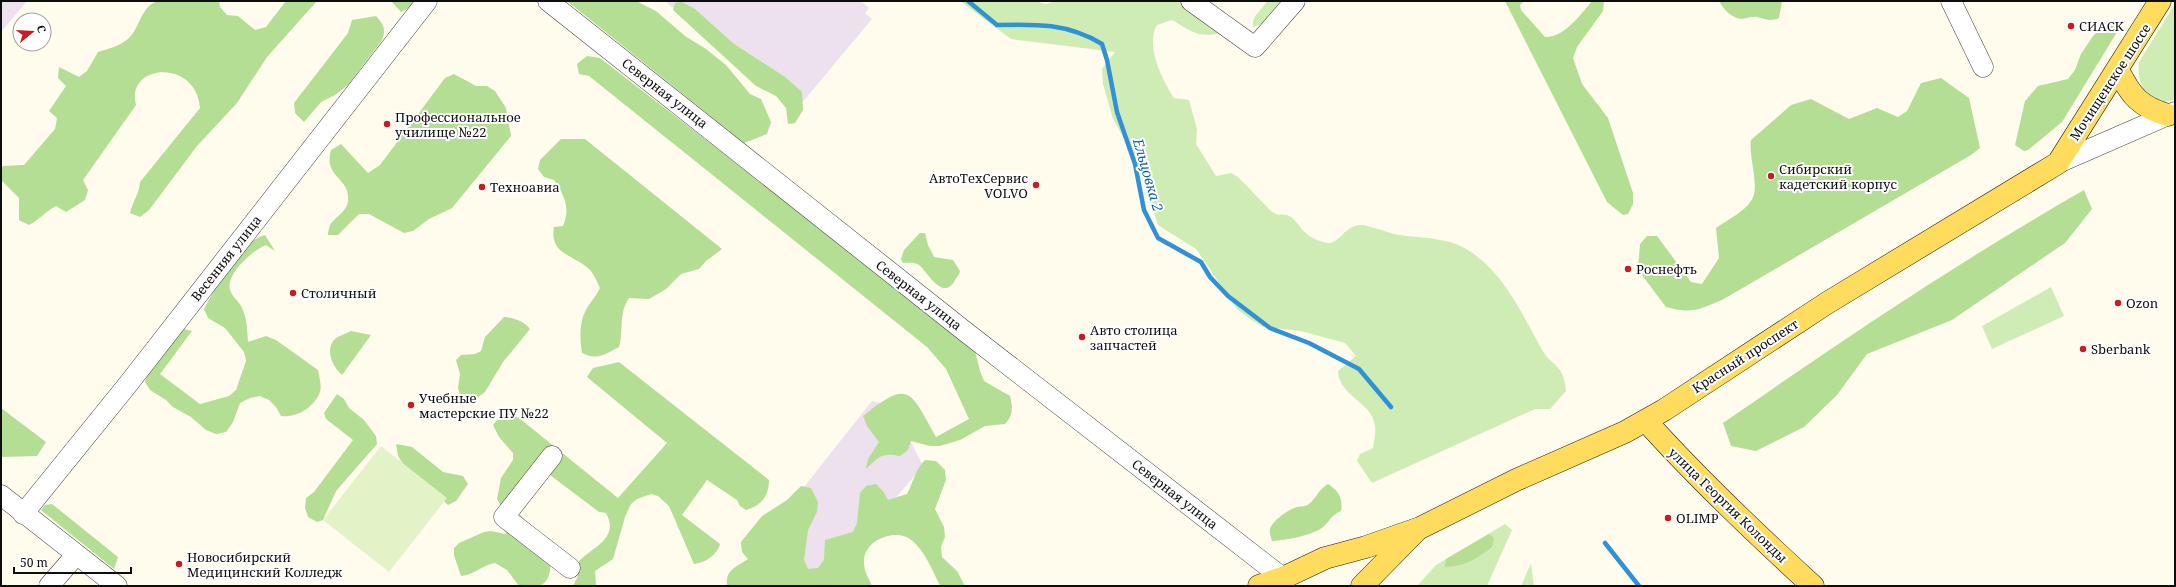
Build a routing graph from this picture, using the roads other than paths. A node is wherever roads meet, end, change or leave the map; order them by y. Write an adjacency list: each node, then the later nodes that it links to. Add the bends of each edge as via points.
1 (427, 1): 14 (street, Весенняя улица, via 125,389)
2 (548, 1): 18 (street, Северная улица, via 967,333)
3 (1191, 1): 4 (street, via 1255,47)
4 (1295, 1)
5 (1951, 1): 7 (street)
6 (2160, 1): 8 (main road, Мочищенское шоссе)
7 (1984, 66)
8 (2118, 70): 9 (main road, via 2128,91 2140,102 2154,111); 10 (main road, Мочищенское шоссе)
9 (2172, 113): 10 (street)
10 (2058, 163): 11 (main road, Красный проспект, via 1827,303)
11 (1646, 421): 15 (main road, Красный проспект, via 1516,480); 23 (main road, улица Георгия Колонды, via 1718,497)
12 (552, 456): 17 (street, via 504,517)
13 (1, 495): 14 (street)
14 (24, 514): 16 (street)
15 (1420, 528): 18 (main road, Красный проспект, via 1325,558); 22 (main road, Красный проспект)
16 (76, 555): 19 (street); 20 (street)
17 (570, 568)
18 (1287, 582): 21 (main road, Красный проспект)
19 (49, 586)
20 (116, 586)
21 (1259, 586)
22 (1362, 586)
23 (1813, 586)

